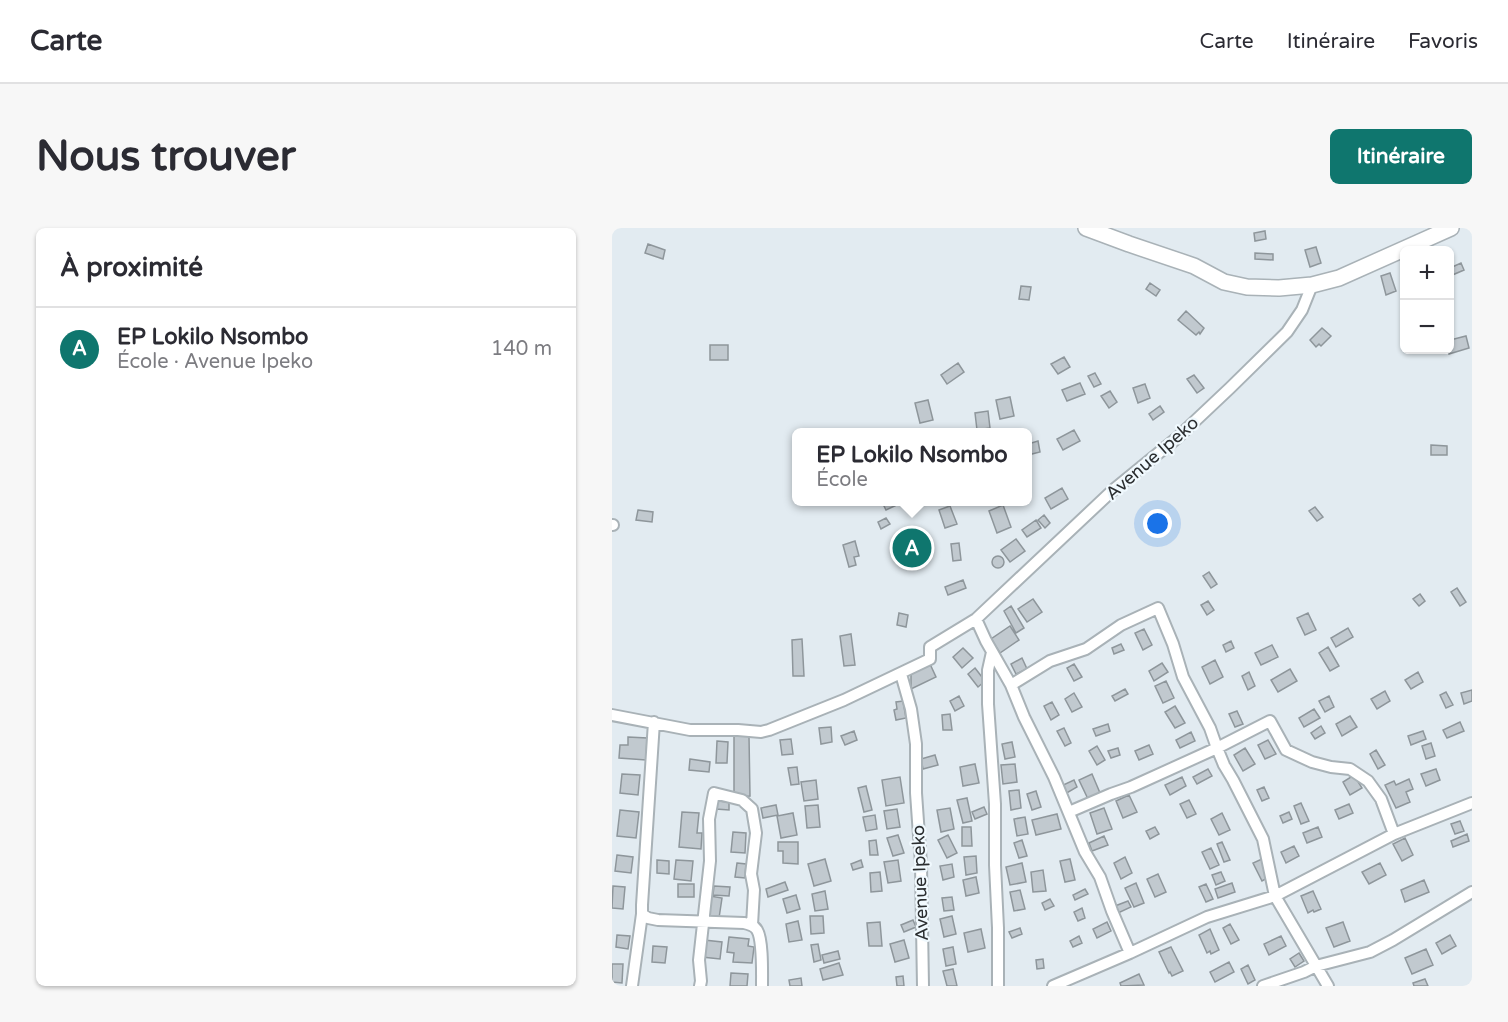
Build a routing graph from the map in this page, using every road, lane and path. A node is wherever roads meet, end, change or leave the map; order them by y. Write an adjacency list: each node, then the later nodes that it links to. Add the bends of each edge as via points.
1 (1086, 228): 3 (street, via 1194,267 1224,282 1247,287)
2 (1451, 228): 3 (street, via 1339,278)
3 (1312, 285): 4 (street, Avenue Ipeko, via 1287,332 1177,438 1112,491)
4 (976, 619): 5 (street); 6 (street, Avenue Ipeko, via 930,647 930,659)
5 (992, 652): 7 (street); 25 (street, via 988,704)
6 (901, 674): 9 (street, Avenue Ipeko, via 761,732 690,730); 24 (street, Avenue Ipeko, via 916,744)
7 (1011, 685): 10 (street, via 1050,660 1086,650 1121,625 1158,608 1183,677); 12 (street)
8 (612, 715): 9 (street, Avenue Ipeko)
9 (654, 722): 16 (street)
10 (1217, 748): 12 (street); 13 (street, via 1270,721 1286,750 1312,762 1350,769 1368,781 1381,799); 15 (street, via 1263,839)
11 (1472, 802): 13 (street)
12 (1069, 812): 19 (street)
13 (1394, 834): 15 (street)
14 (1472, 892): 20 (street, via 1370,952)
15 (1275, 896): 19 (street, via 1207,917); 20 (street)
16 (642, 914): 17 (street, via 658,920); 21 (street)
17 (703, 922): 18 (street); 18 (street, via 714,794 742,800 752,808 756,833 751,874); 22 (street)
18 (752, 925): 23 (street, via 760,938)
19 (1130, 953): 26 (street)
20 (1316, 966): 27 (street); 28 (street)
21 (632, 986)
22 (700, 986)
23 (762, 986)
24 (922, 986)
25 (998, 986)
26 (1053, 986)
27 (1263, 986)
28 (1328, 986)

